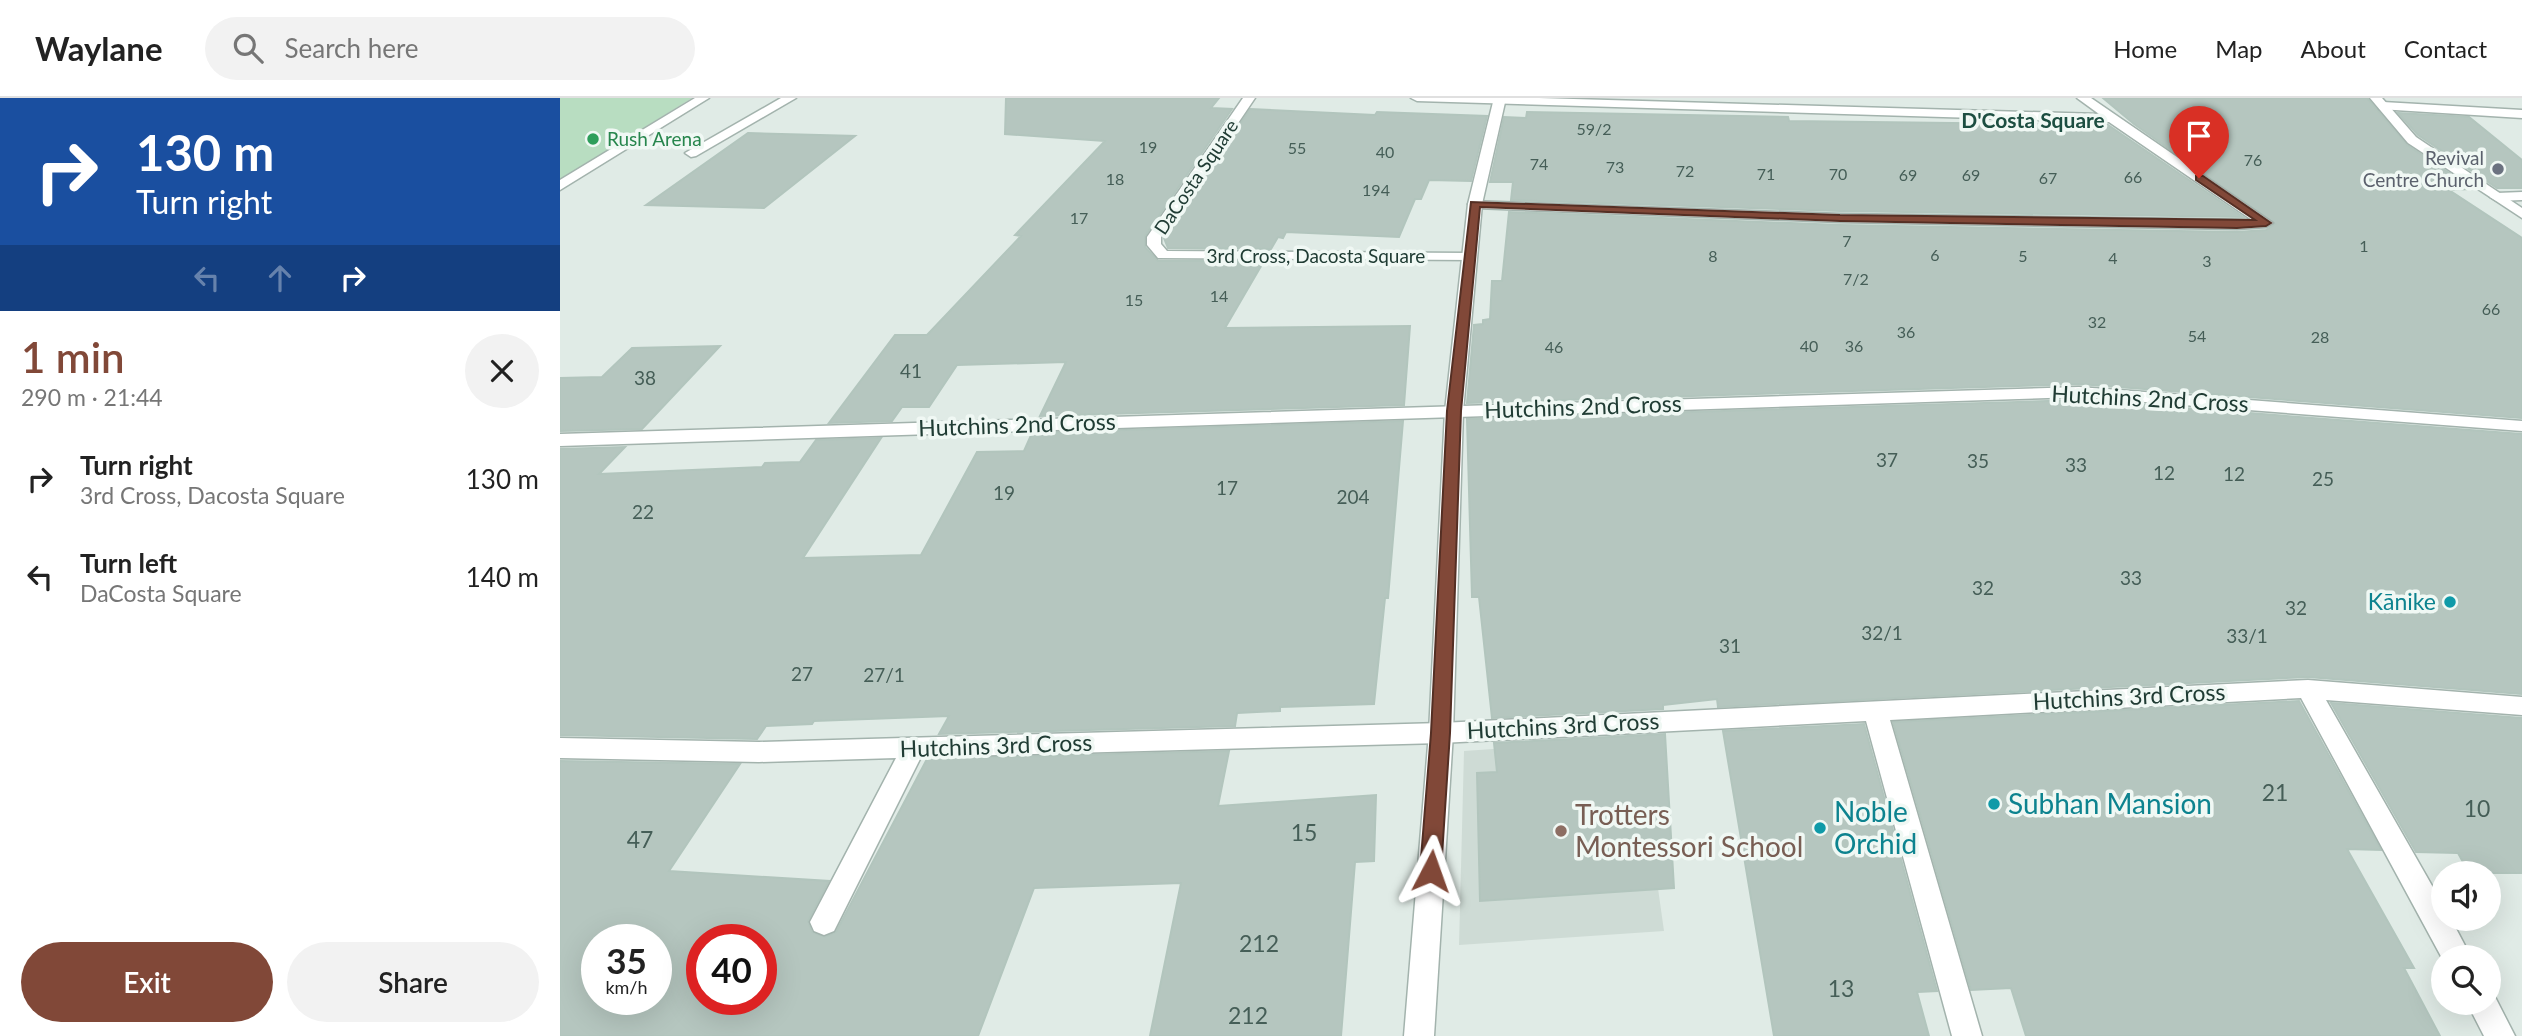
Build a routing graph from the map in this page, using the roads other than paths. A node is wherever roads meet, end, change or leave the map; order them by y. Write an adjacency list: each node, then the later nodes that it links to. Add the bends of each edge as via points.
1 (703, 98): 11 (street)
2 (790, 98): 10 (street)
3 (1250, 98): 16 (street, DaCosta Square, via 1154,237 1153,245)
4 (1417, 98): 6 (street)
5 (2083, 98): 9 (street)
6 (1500, 99): 9 (street); 14 (street)
7 (2380, 102): 8 (street); 13 (street, via 2412,140)
8 (2522, 114)
9 (2111, 118): 14 (street, via 2266,223 1840,218)
10 (691, 153)
11 (560, 186)
12 (2522, 196): 13 (street)
13 (2497, 197): 15 (street)
14 (1475, 204): 17 (street)
15 (2522, 214)
16 (1163, 255): 17 (street, 3rd Cross, Dacosta Square)
17 (1469, 257): 18 (street)
18 (1454, 411): 19 (street, Hutchins 2nd Cross, via 2079,392); 20 (street, Hutchins 2nd Cross); 24 (street)
19 (2522, 426)
20 (560, 440)
21 (2308, 689): 22 (street, Hutchins 3rd Cross); 23 (street, Hutchins 3rd Cross); 28 (street)
22 (2522, 706)
23 (1875, 709): 24 (street, Hutchins 3rd Cross); 31 (street)
24 (1441, 733): 26 (street, Hutchins 3rd Cross); 30 (street)
25 (560, 748): 26 (street, Hutchins 3rd Cross)
26 (913, 749): 27 (street)
27 (824, 922)
28 (2450, 945)
29 (2489, 1015): 32 (street)
30 (1419, 1036)
31 (1967, 1036)
32 (2500, 1036)

